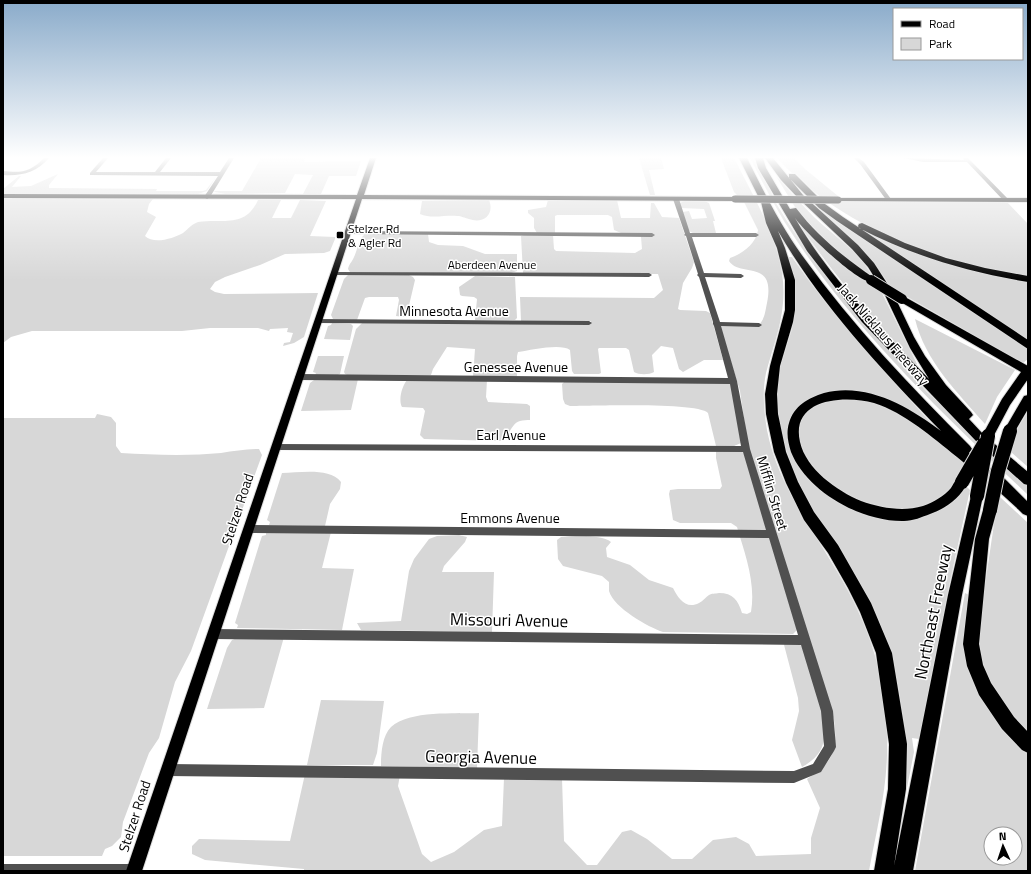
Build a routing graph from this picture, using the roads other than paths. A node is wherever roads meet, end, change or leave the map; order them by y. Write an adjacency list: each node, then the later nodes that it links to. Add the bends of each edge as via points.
1 (359, 199): 14 (main road, Stelzer Road)
2 (642, 199): 3 (main road)
3 (676, 199): 10 (main road, bridge); 16 (street, Mifflin Street)
4 (763, 199): 13 (highway, Jack Nicklaus Freeway)
5 (780, 199): 35 (highway, Jack Nicklaus Freeway, via 811,251 883,340 980,438)
6 (786, 199): 28 (highway, bridge, via 806,227 834,253 871,280)
7 (802, 199): 35 (highway, via 872,265 926,366 962,410)
8 (815, 199): 27 (highway, via 864,236)
9 (817, 199): 22 (highway, via 876,234 903,246 969,267)
10 (889, 200): 11 (main road)
11 (1006, 200): 12 (main road)
12 (1028, 200)
13 (765, 202): 36 (highway, Jack Nicklaus Freeway, via 800,258 849,321 903,383); 47 (highway, via 790,280 790,310 775,366 771,394 772,414 780,452 809,516 833,549 866,608 884,653 898,744 897,789)
14 (348, 233): 15 (street); 18 (main road, Stelzer Road)
15 (652, 235)
16 (687, 235): 17 (street); 20 (street, Mifflin Street)
17 (756, 235)
18 (334, 274): 19 (street, Aberdeen Avenue); 23 (main road, Stelzer Road)
19 (649, 275)
20 (700, 275): 21 (street); 25 (street, Mifflin Street)
21 (740, 276)
22 (1028, 279)
23 (318, 321): 24 (street, Minnesota Avenue); 29 (main road, Stelzer Road)
24 (589, 323)
25 (716, 324): 26 (street); 30 (street, Mifflin Street)
26 (760, 325)
27 (1028, 345)
28 (1028, 372): 32 (highway, Northeast Freeway, via 1020,380)
29 (299, 377): 30 (street, Genessee Avenue); 33 (main road, Stelzer Road)
30 (734, 380): 34 (street, Mifflin Street)
31 (1028, 400): 42 (highway, bridge, via 1010,430 998,471 982,540 971,644 975,666 985,689 1008,723)
32 (988, 436): 36 (highway, bridge, via 962,482 952,496 922,512 904,515 883,513 863,507 828,489 815,478 803,462 794,444 793,435 798,415 814,401 830,396 859,396 885,402 920,421); 48 (highway, Northeast Freeway, bridge, via 954,595)
33 (276, 446): 34 (street, Earl Avenue); 38 (main road, Stelzer Road)
34 (746, 449): 39 (street, Mifflin Street)
35 (1027, 480)
36 (1004, 487): 37 (highway, Jack Nicklaus Freeway)
37 (1028, 510)
38 (249, 529): 39 (street, Emmons Avenue); 40 (main road, Stelzer Road)
39 (772, 534): 41 (street, Mifflin Street)
40 (214, 634): 41 (street, Missouri Avenue); 43 (main road, Stelzer Road)
41 (804, 640): 44 (street, Mifflin Street, via 827,711 830,747 817,768)
42 (1028, 744)
43 (168, 770): 44 (street, Georgia Avenue); 46 (main road, Stelzer Road)
44 (794, 777)
45 (3, 870): 46 (street)
46 (134, 870)
47 (884, 871)
48 (903, 871)

